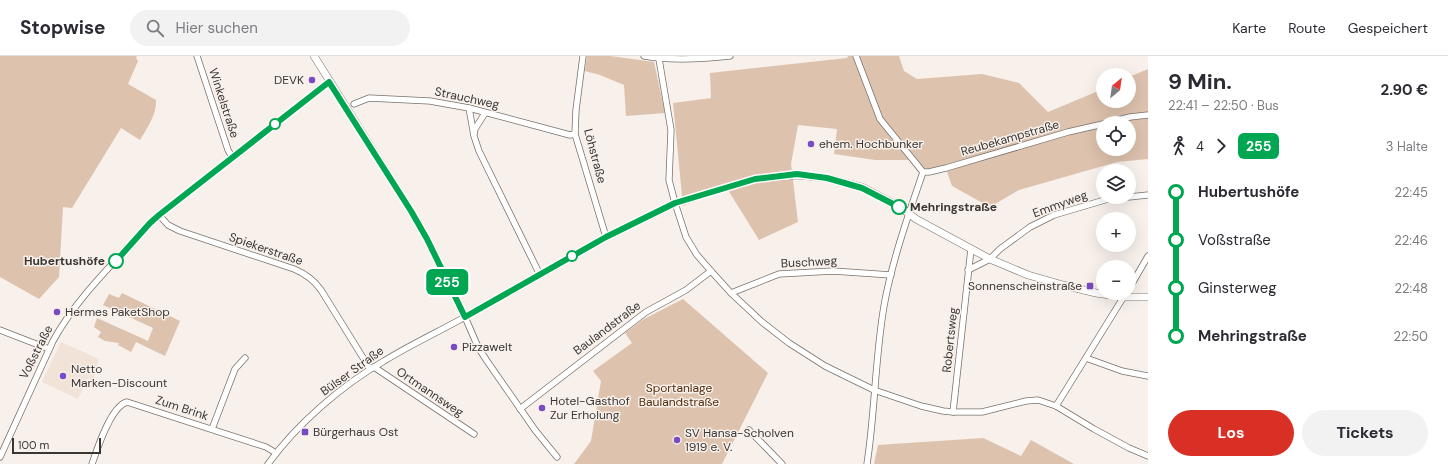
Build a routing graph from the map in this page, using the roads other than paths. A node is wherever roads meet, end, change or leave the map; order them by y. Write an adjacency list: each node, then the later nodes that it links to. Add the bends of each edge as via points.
1 (197, 56): 17 (street, Winkelstraße)
2 (314, 56): 8 (street)
3 (583, 56): 15 (street, Löhstraße)
4 (644, 56): 7 (street)
5 (730, 56): 7 (street)
6 (856, 56): 18 (street, via 880,118)
7 (659, 59): 21 (street, via 671,130 669,180)
8 (329, 82): 17 (street, Voßstraße); 39 (street, via 411,211)
9 (354, 104): 10 (street, Strauchweg, via 369,98 391,98)
10 (469, 108): 11 (street, Strauchweg); 16 (street)
11 (485, 113): 15 (street, Strauchweg, via 570,135); 16 (street)
12 (1148, 115): 13 (street)
13 (1136, 116)
14 (1096, 126): 18 (street, Reubekampstraße, via 946,168)
15 (575, 134): 25 (street, Löhstraße)
16 (474, 136): 31 (street)
17 (232, 157): 24 (street, Voßstraße)
18 (923, 172): 23 (street)
19 (1148, 195): 20 (street)
20 (1136, 196)
21 (675, 203): 23 (street, via 755,179 797,174 827,178 862,188); 25 (street); 30 (street, via 686,237 696,255)
22 (1096, 203): 28 (street, Emmyweg, via 1048,218 1030,227)
23 (909, 214): 26 (street); 32 (street)
24 (159, 215): 41 (street, Voßstraße, via 74,308); 44 (street, Spiekerstraße, via 168,225 180,231 307,275 321,290)
25 (606, 237): 31 (street)
26 (971, 249): 28 (street); 29 (street, Robertsweg)
27 (1148, 256): 33 (street)
28 (990, 259): 29 (street); 35 (street, via 1028,275)
29 (968, 270): 49 (street, Robertsweg)
30 (710, 271): 34 (street); 48 (street, Baulandstraße, via 686,290 646,312)
31 (540, 275): 39 (street)
32 (891, 275): 34 (street, Buschweg, via 833,271 779,274); 46 (street, via 880,334)
33 (1136, 277)
34 (731, 293): 46 (street, via 789,343 825,366)
35 (1096, 293)
36 (1136, 296): 37 (street)
37 (1148, 297)
38 (1122, 300): 43 (street)
39 (465, 317): 44 (street, Bülser Straße); 48 (street, via 478,347)
40 (0, 330): 41 (street)
41 (49, 349): 55 (street, Voßstraße)
42 (245, 358): 50 (street, via 235,369)
43 (1086, 358): 45 (street, via 1122,371); 47 (street)
44 (372, 368): 52 (street, Ortmannsweg); 53 (street, Bülser Straße, via 320,408)
45 (1148, 376)
46 (874, 390): 49 (street, via 921,406); 60 (street)
47 (1056, 406): 49 (street, via 1038,400 982,412); 54 (street, via 1094,429)
48 (520, 409): 56 (street)
49 (953, 412)
50 (212, 429): 53 (street, Zum Brink, via 266,447); 57 (street, Zum Brink, via 130,402 124,403 114,413)
51 (749, 430): 59 (street)
52 (474, 434)
53 (276, 453): 58 (street, Bülser Straße)
54 (1148, 456)
55 (0, 457)
56 (557, 457)
57 (92, 464)
58 (268, 464)
59 (782, 464)
60 (867, 464)

